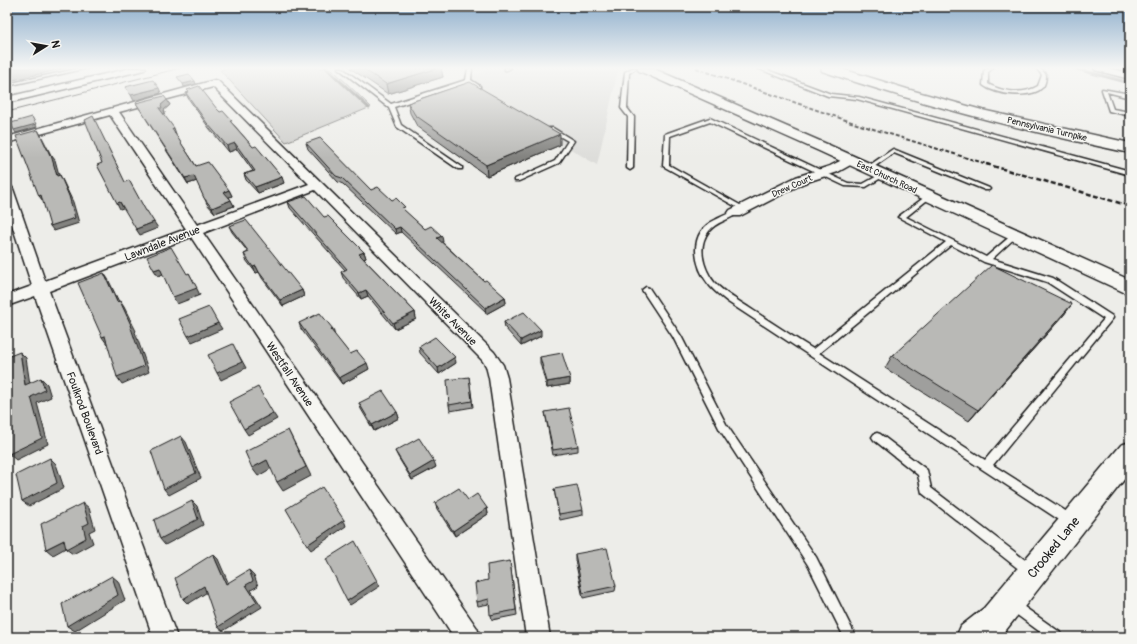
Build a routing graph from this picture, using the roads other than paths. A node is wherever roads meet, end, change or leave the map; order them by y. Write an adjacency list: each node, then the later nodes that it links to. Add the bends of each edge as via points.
1 (160, 98): 12 (street, White Avenue)
2 (230, 98): 25 (street, White Avenue)
3 (379, 98): 11 (lane)
4 (417, 98): 11 (lane)
5 (625, 98): 20 (lane, via 624,108 631,117)
6 (711, 98): 18 (street, East Church Road)
7 (857, 98): 23 (lane)
8 (926, 98): 17 (highway, Pennsylvania Turnpike)
9 (944, 98): 16 (highway, Pennsylvania Turnpike)
10 (1107, 98): 13 (lane, via 1111,110)
11 (391, 107): 19 (lane, via 399,126)
12 (113, 111): 15 (street); 30 (street, Westfall Avenue)
13 (1130, 114)
14 (543, 125): 24 (lane, via 571,141 557,162)
15 (7, 140)
16 (1130, 140)
17 (1130, 148)
18 (850, 160): 21 (street, East Church Road); 22 (street, Drew Court)
19 (460, 168)
20 (630, 168)
21 (876, 172): 22 (lane, via 869,185 858,187 847,185); 27 (lane, via 893,151); 28 (street, East Church Road)
22 (822, 173): 29 (street, Drew Court, via 800,180); 29 (lane, via 710,120 667,135 666,166)
23 (1130, 174)
24 (517, 180)
25 (317, 185): 30 (street, Lawndale Avenue); 47 (street, White Avenue, via 488,356 494,365)
26 (7, 189): 34 (street, Foulkrod Boulevard)
27 (987, 190)
28 (929, 196): 31 (street, East Church Road); 32 (lane, via 901,217)
29 (739, 211): 38 (lane, via 713,224 702,236 698,251 701,267 712,284 731,300)
30 (194, 231): 34 (street, Lawndale Avenue); 46 (street, Westfall Avenue)
31 (1015, 235): 33 (lane); 35 (street, East Church Road)
32 (950, 242): 33 (lane); 38 (lane)
33 (987, 260): 41 (lane, via 1050,280 1109,318)
34 (40, 288): 37 (street, Lawndale Avenue); 45 (street, Foulkrod Boulevard)
35 (1130, 288)
36 (646, 290): 48 (lane, via 677,336 723,427 812,561)
37 (7, 301)
38 (813, 353): 41 (lane)
39 (877, 437): 43 (lane, via 923,473 926,490)
40 (1130, 453): 42 (street, Crooked Lane)
41 (986, 466): 42 (lane)
42 (1073, 523): 43 (street, Crooked Lane)
43 (1033, 573): 44 (street, Crooked Lane)
44 (1010, 602): 49 (street, Crooked Lane, via 995,619); 50 (lane)
45 (165, 637)
46 (468, 637)
47 (538, 637)
48 (850, 637)
49 (972, 637)
50 (1057, 637)

